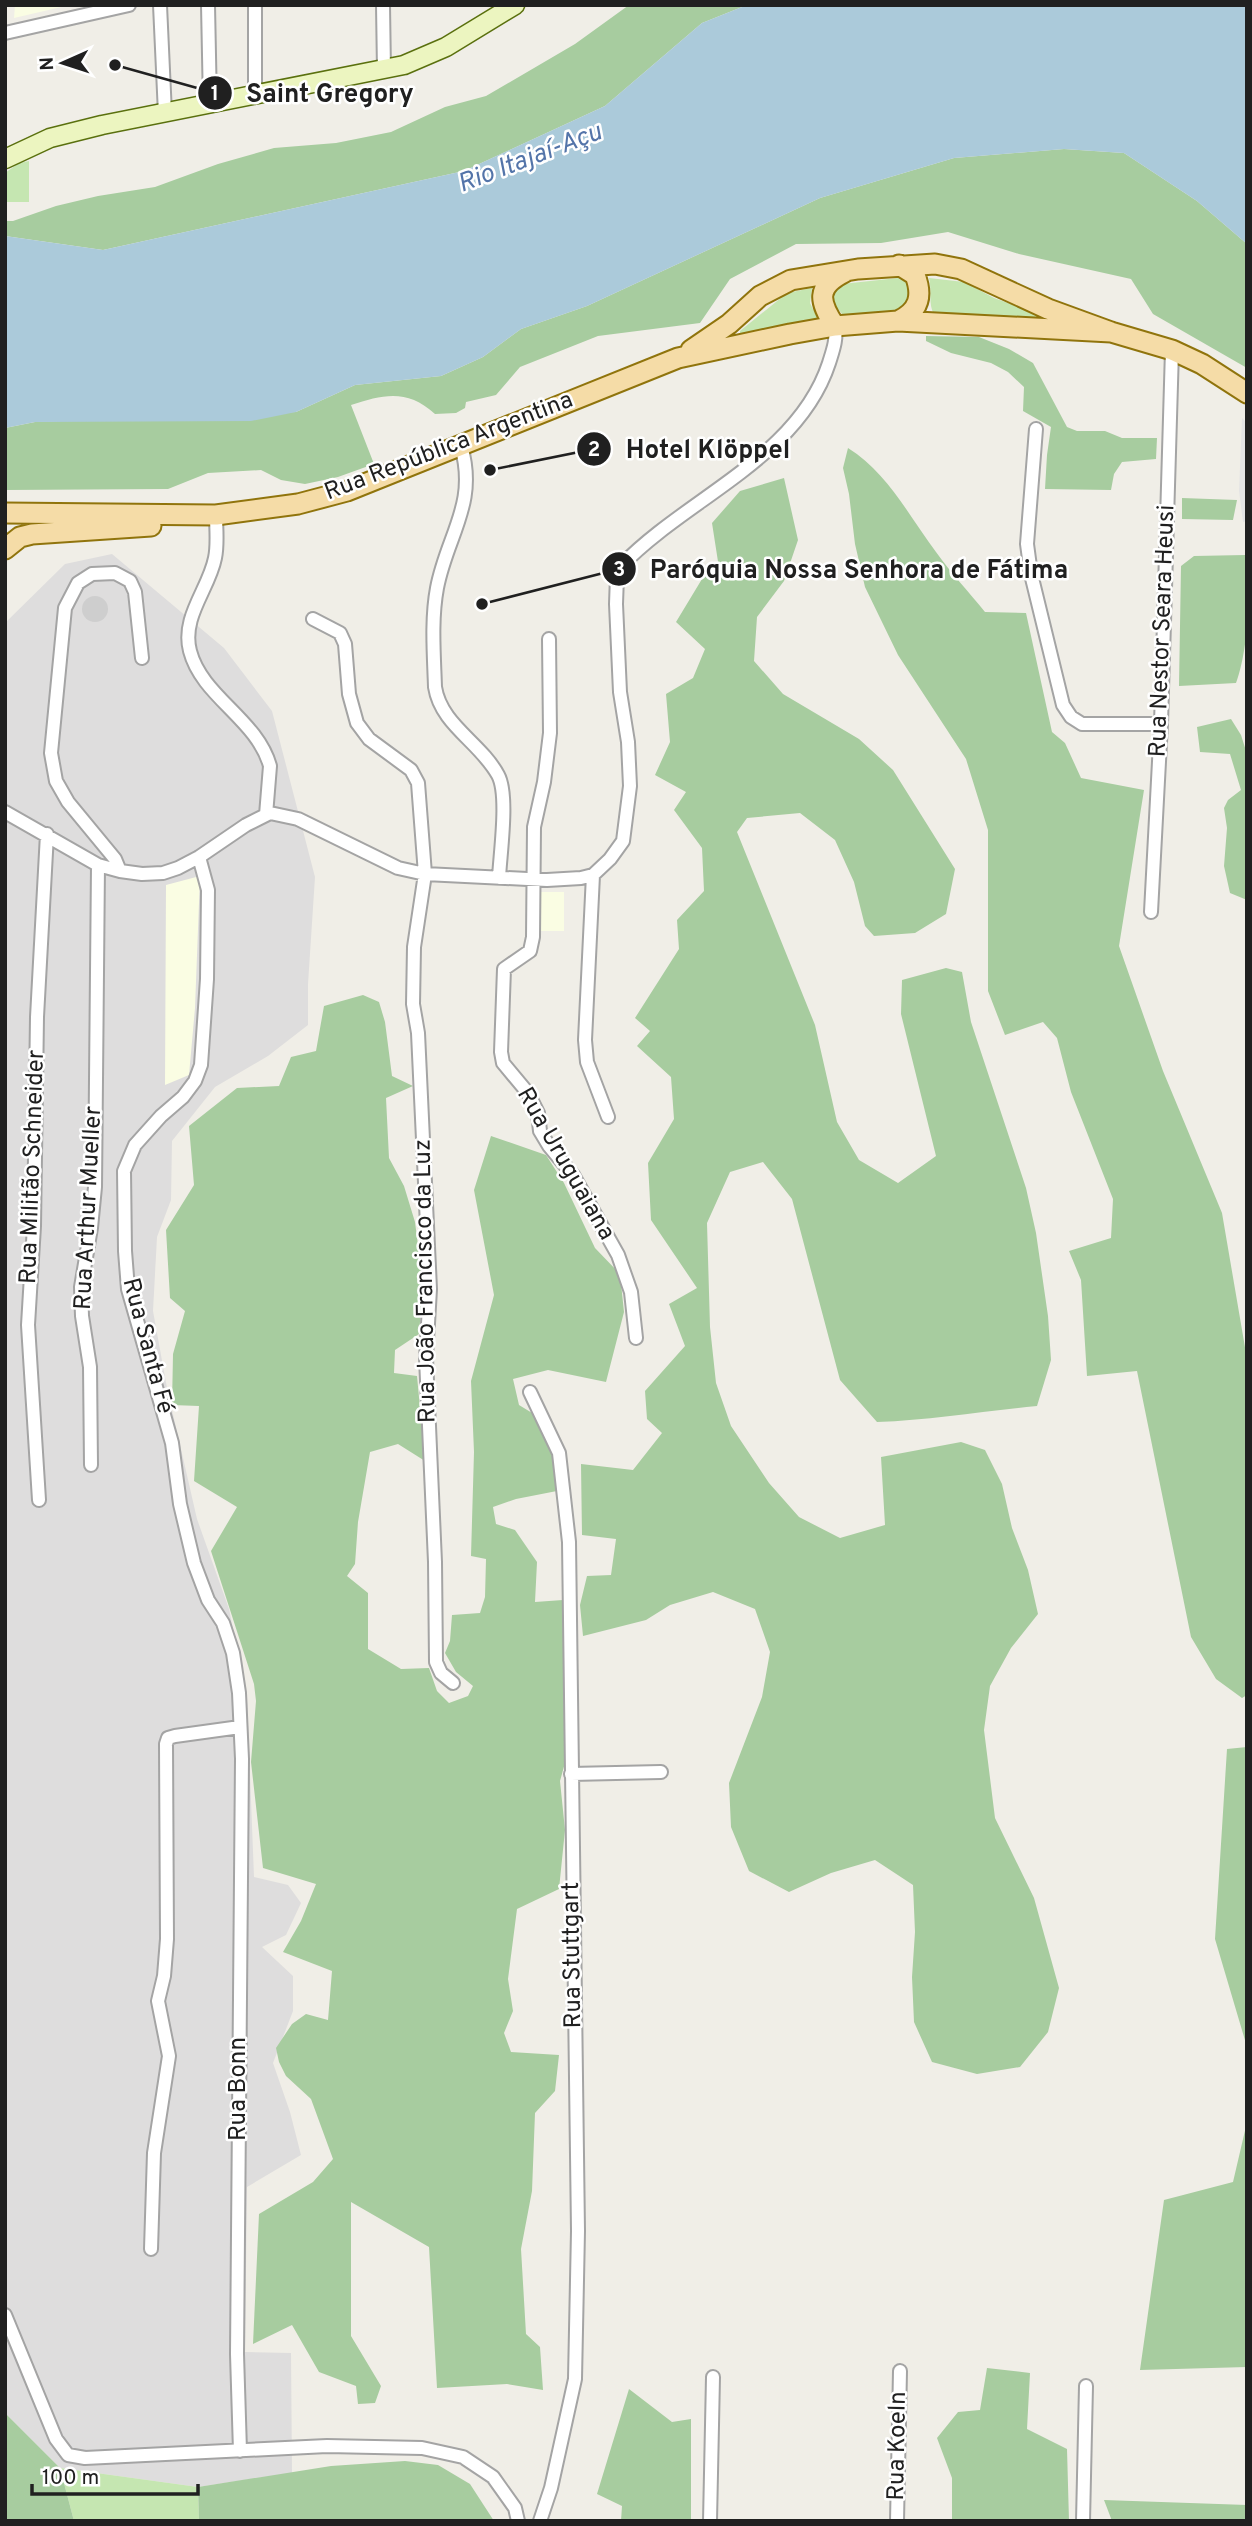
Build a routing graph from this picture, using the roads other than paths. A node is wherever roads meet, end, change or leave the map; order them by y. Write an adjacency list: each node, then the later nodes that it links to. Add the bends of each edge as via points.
1 (129, 5): 7 (street)
2 (160, 5): 11 (street)
3 (208, 5): 10 (street)
4 (255, 5): 9 (street)
5 (383, 5): 8 (street)
6 (515, 5): 8 (street, via 431,54)
7 (5, 33)
8 (384, 71): 9 (street)
9 (255, 96): 10 (street)
10 (210, 105): 11 (street)
11 (165, 114): 12 (street, via 56,136)
12 (5, 159)
13 (899, 265): 14 (main road, Rua República Argentina); 15 (main road, via 915,275 920,293 915,309); 17 (main road, Rua República Argentina, via 961,269 1021,298)
14 (849, 270): 16 (main road, via 824,288 824,306); 19 (main road, Rua República Argentina, via 778,285 713,337)
15 (898, 321): 16 (main road, Rua República Argentina); 17 (main road, Rua República Argentina)
16 (835, 326): 19 (main road, Rua República Argentina); 38 (street, via 837,338 827,368 807,409 774,445 621,566 615,604 630,786 623,841)
17 (1111, 332): 18 (main road, Rua República Argentina)
18 (1172, 351): 20 (main road, Rua República Argentina); 30 (street, Rua Nestor Seara Heusi)
19 (678, 358): 22 (main road, Rua República Argentina)
20 (1247, 393)
21 (1036, 429): 30 (street, via 1027,544 1063,705 1071,718 1082,724)
22 (461, 446): 24 (main road, Rua República Argentina, via 347,491 298,504); 39 (street, via 464,505 436,592 435,687 447,716 499,776 503,811)
23 (5, 513): 25 (main road, Rua República Argentina)
24 (215, 515): 25 (main road, Rua República Argentina); 32 (street, via 215,560 192,618 189,649 199,672 268,758)
25 (189, 516): 26 (main road, via 148,527 32,534)
26 (5, 549)
27 (313, 619): 37 (street, Rua João Francisco da Luz, via 340,633 345,644 349,694 357,723 369,739 411,770 418,783)
28 (549, 639): 40 (street, via 550,733 534,827)
29 (142, 658): 36 (street, via 130,581 115,573 92,574 78,583 65,608 51,753 56,781 68,802 115,859)
30 (1160, 724): 41 (street, Rua Nestor Seara Heusi)
31 (5, 812): 33 (street)
32 (265, 815): 34 (street); 37 (street, via 298,820 398,868)
33 (47, 834): 35 (street); 46 (street, Rua Militão Schneider, via 29,1325)
34 (200, 857): 36 (street, via 163,873); 48 (street, Rua Santa Fé, via 208,890 201,1065 183,1097 135,1145 124,1171 125,1251 128,1289 172,1443 194,1563 233,1653)
35 (97, 865): 36 (street); 45 (street, Rua Arthur Mueller, via 95,1187 80,1287 90,1367)
36 (120, 872)
37 (425, 874): 39 (street); 47 (street, Rua João Francisco da Luz, via 414,947 413,1004 430,1289 426,1358 436,1662)
38 (593, 875): 40 (street); 42 (street, via 585,1040 587,1062)
39 (499, 878): 40 (street)
40 (533, 879): 43 (street, Rua Uruguaiana, via 530,951 504,969 503,1063 528,1093 538,1113 540,1131 573,1175 618,1255 631,1292)
41 (1151, 912)
42 (608, 1117)
43 (636, 1338)
44 (530, 1392): 50 (street, Rua Stuttgart, via 559,1453 564,1491 569,1542)
45 (91, 1465)
46 (39, 1500)
47 (453, 1683)
48 (240, 1727): 51 (street, via 175,1736 166,1744 167,1939 158,2001 169,2056 154,2153); 56 (street, Rua Bonn)
49 (661, 1772): 50 (street)
50 (571, 1774): 58 (street, Rua Stuttgart, via 578,2231 575,2379)
51 (151, 2249)
52 (5, 2315): 56 (street, via 56,2439 68,2455)
53 (900, 2371): 60 (street, Rua Koeln)
54 (713, 2377): 59 (street)
55 (1086, 2386): 61 (street)
56 (240, 2451): 57 (street, via 327,2446 422,2448 463,2458 493,2477 515,2508)
57 (518, 2521)
58 (540, 2521)
59 (710, 2521)
60 (897, 2521)
61 (1083, 2521)

